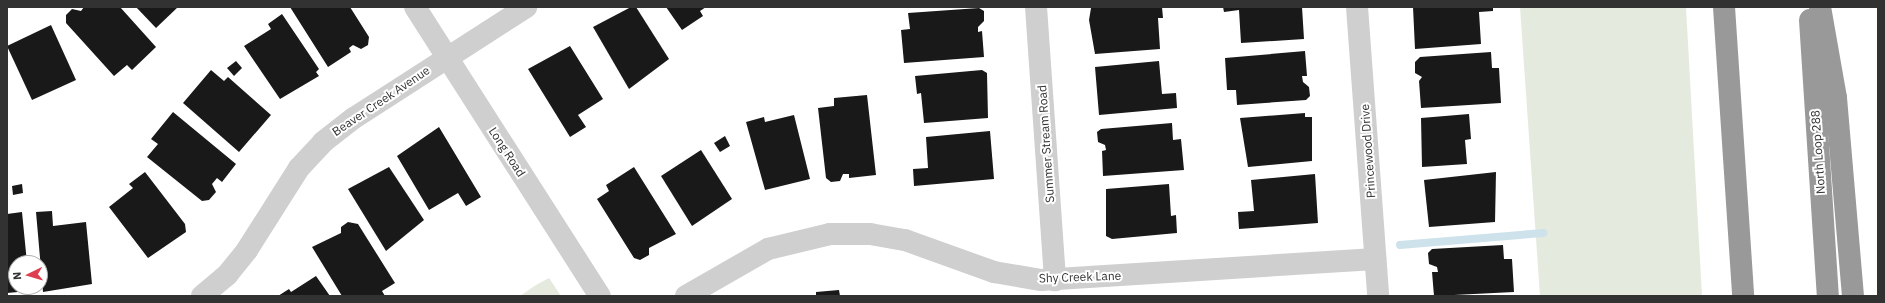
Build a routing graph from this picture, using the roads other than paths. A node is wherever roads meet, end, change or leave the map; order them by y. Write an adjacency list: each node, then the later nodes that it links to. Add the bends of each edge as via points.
1 (415, 7): 8 (street, Long Road)
2 (526, 7): 8 (street, Beaver Creek Avenue)
3 (1036, 7): 11 (street, Summer Stream Road)
4 (1357, 7): 10 (street, Princewood Drive)
5 (1724, 7): 9 (highway)
6 (1809, 7): 18 (highway, North Loop 288)
7 (1820, 7): 19 (highway, via 1836,98)
8 (447, 58): 12 (street, Beaver Creek Avenue, via 342,126 310,154 248,250 227,275); 13 (street, Long Road)
9 (1738, 212): 16 (highway); 17 (highway)
10 (1375, 259): 11 (street, Shy Creek Lane); 15 (street, Princewood Drive)
11 (1055, 280): 14 (street, Shy Creek Lane, via 994,272 905,240 838,234 806,238 768,249)
12 (202, 296)
13 (600, 296)
14 (686, 296)
15 (1378, 296)
16 (1738, 296)
17 (1743, 296)
18 (1828, 296)
19 (1853, 296)

